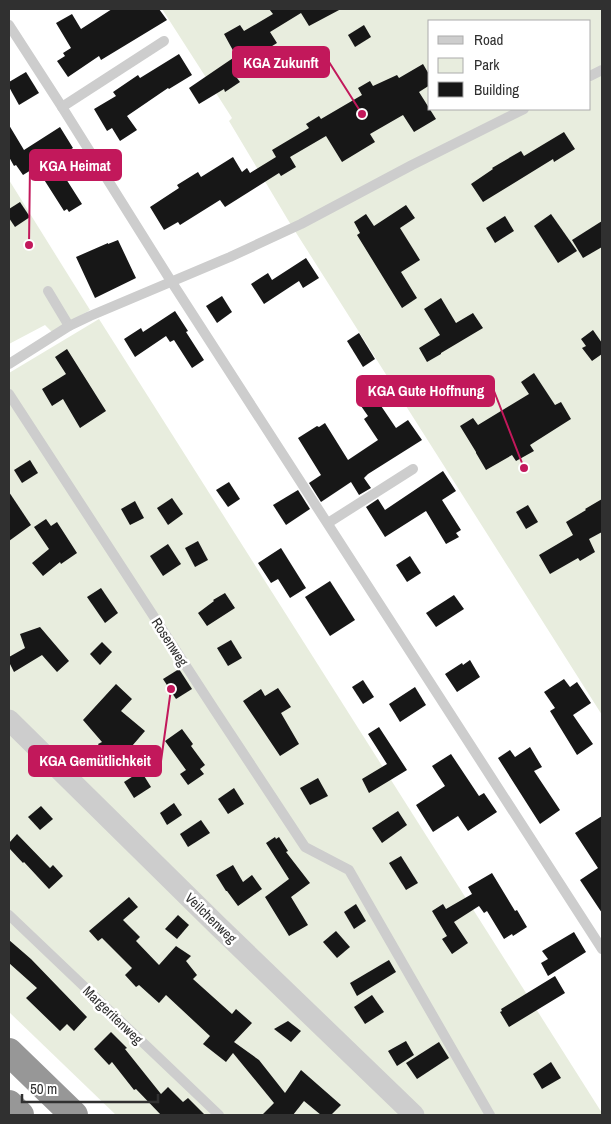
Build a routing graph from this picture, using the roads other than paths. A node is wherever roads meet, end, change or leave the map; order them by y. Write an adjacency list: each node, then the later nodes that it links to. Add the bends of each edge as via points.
1 (9, 25): 3 (lane)
2 (164, 42): 3 (lane)
3 (62, 107): 5 (lane)
4 (522, 110): 5 (lane, via 300,224)
5 (171, 281): 7 (lane); 11 (lane)
6 (48, 291): 7 (lane)
7 (69, 326): 8 (lane)
8 (9, 364)
9 (9, 394): 21 (lane, Rosenweg, via 305,847 349,870)
10 (413, 469): 11 (lane)
11 (328, 523): 14 (lane)
12 (9, 720): 20 (street, Veilchenweg)
13 (9, 915): 19 (lane, Margeritenweg)
14 (602, 949)
15 (9, 1052): 18 (highway)
16 (9, 1104): 17 (highway)
17 (20, 1115)
18 (74, 1115)
19 (218, 1115)
20 (414, 1115)
21 (490, 1115)

